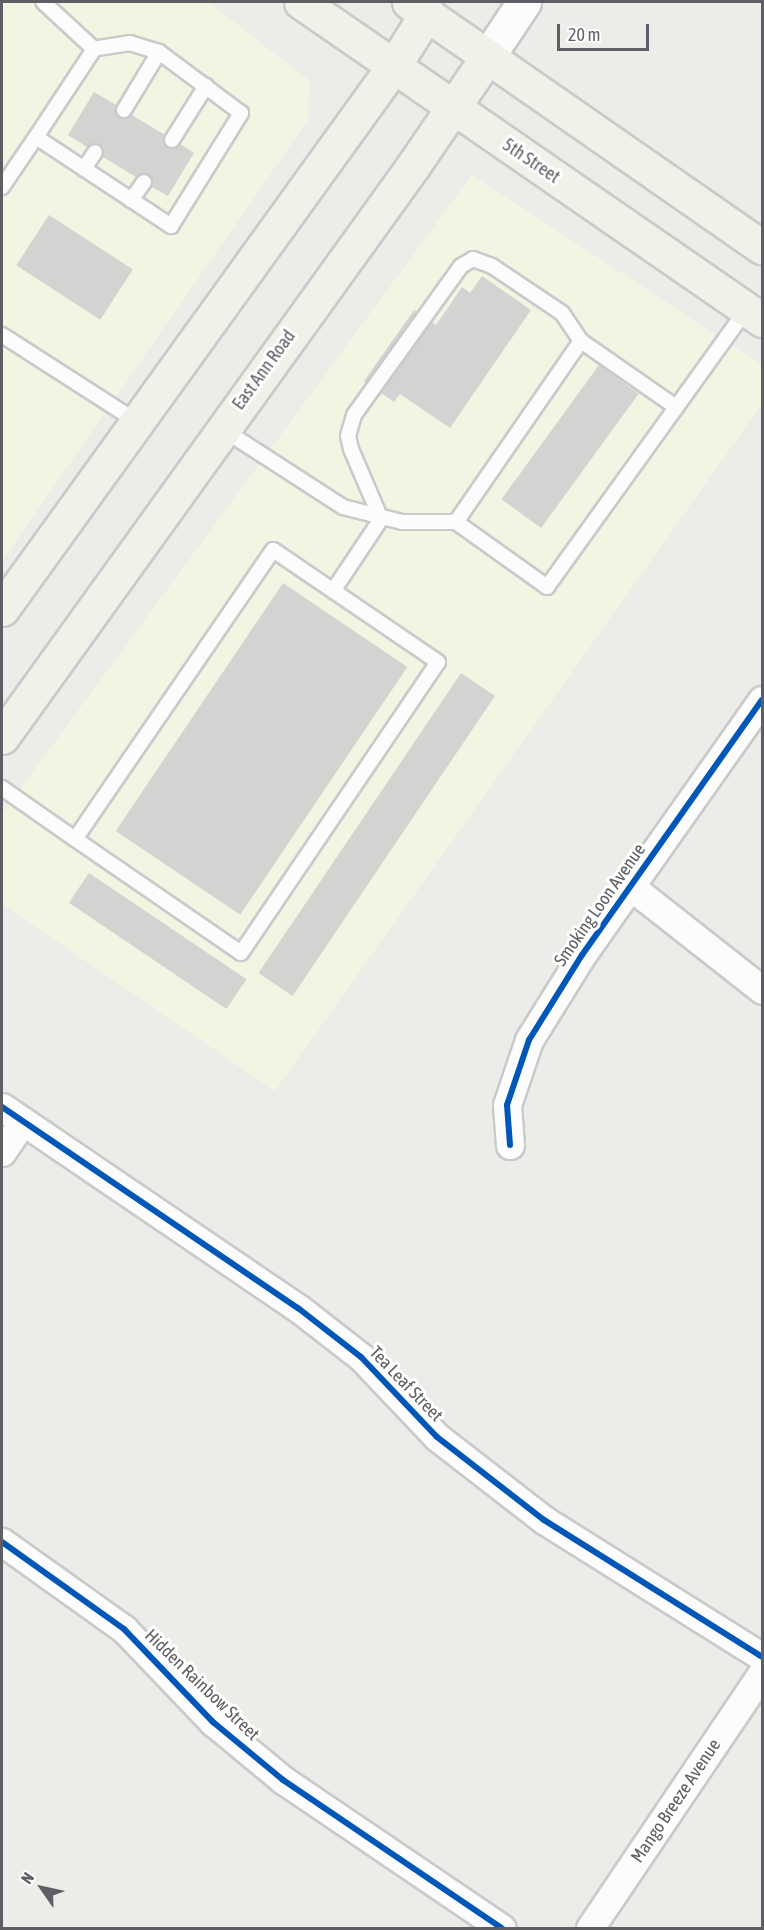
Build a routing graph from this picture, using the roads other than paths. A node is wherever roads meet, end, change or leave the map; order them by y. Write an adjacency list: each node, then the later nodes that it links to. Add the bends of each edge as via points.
1 (43, 2): 5 (lane)
2 (301, 2): 8 (main road, 5th Street)
3 (524, 2): 7 (main road, East Ann Road)
4 (423, 6): 7 (main road); 8 (main road)
5 (94, 49): 6 (lane, via 130,43); 12 (lane)
6 (159, 52): 9 (lane); 11 (lane)
7 (488, 56): 10 (main road, East Ann Road); 19 (main road)
8 (393, 67): 10 (main road, 5th Street); 24 (main road)
9 (206, 86): 13 (lane); 18 (lane, via 241,113 171,226)
10 (453, 108): 20 (main road, 5th Street); 25 (main road, East Ann Road)
11 (124, 110)
12 (36, 137): 15 (lane); 17 (lane)
13 (172, 140)
14 (95, 152): 15 (lane)
15 (84, 169): 18 (lane)
16 (144, 182): 18 (lane)
17 (2, 187)
18 (131, 200)
19 (762, 247)
20 (755, 315): 23 (lane)
21 (2, 334): 24 (lane)
22 (581, 341): 23 (lane); 26 (lane, via 562,313 492,266 473,260 461,266 351,424 351,449); 27 (lane)
23 (676, 407): 27 (lane, via 547,586)
24 (136, 421): 29 (main road)
25 (222, 429): 26 (lane, via 335,503); 31 (main road, East Ann Road)
26 (381, 519): 27 (lane); 28 (lane)
27 (456, 522)
28 (333, 591): 33 (lane, via 273,550); 33 (lane, via 438,662 241,953)
29 (2, 609)
30 (762, 700): 34 (street, Smoking Loon Avenue)
31 (2, 737)
32 (2, 788): 33 (lane)
33 (75, 839)
34 (630, 886): 35 (street); 37 (street, Smoking Loon Avenue, via 529,1040 507,1105)
35 (762, 990)
36 (12, 1114): 38 (street); 40 (street, Tea Leaf Street, via 298,1308 361,1357 437,1437 483,1476 544,1520)
37 (510, 1145)
38 (2, 1152)
39 (2, 1542): 42 (street, Hidden Rainbow Street, via 124,1629 213,1722 283,1780)
40 (762, 1657)
41 (762, 1673): 43 (street, Mango Breeze Avenue)
42 (502, 1929)
43 (590, 1929)

